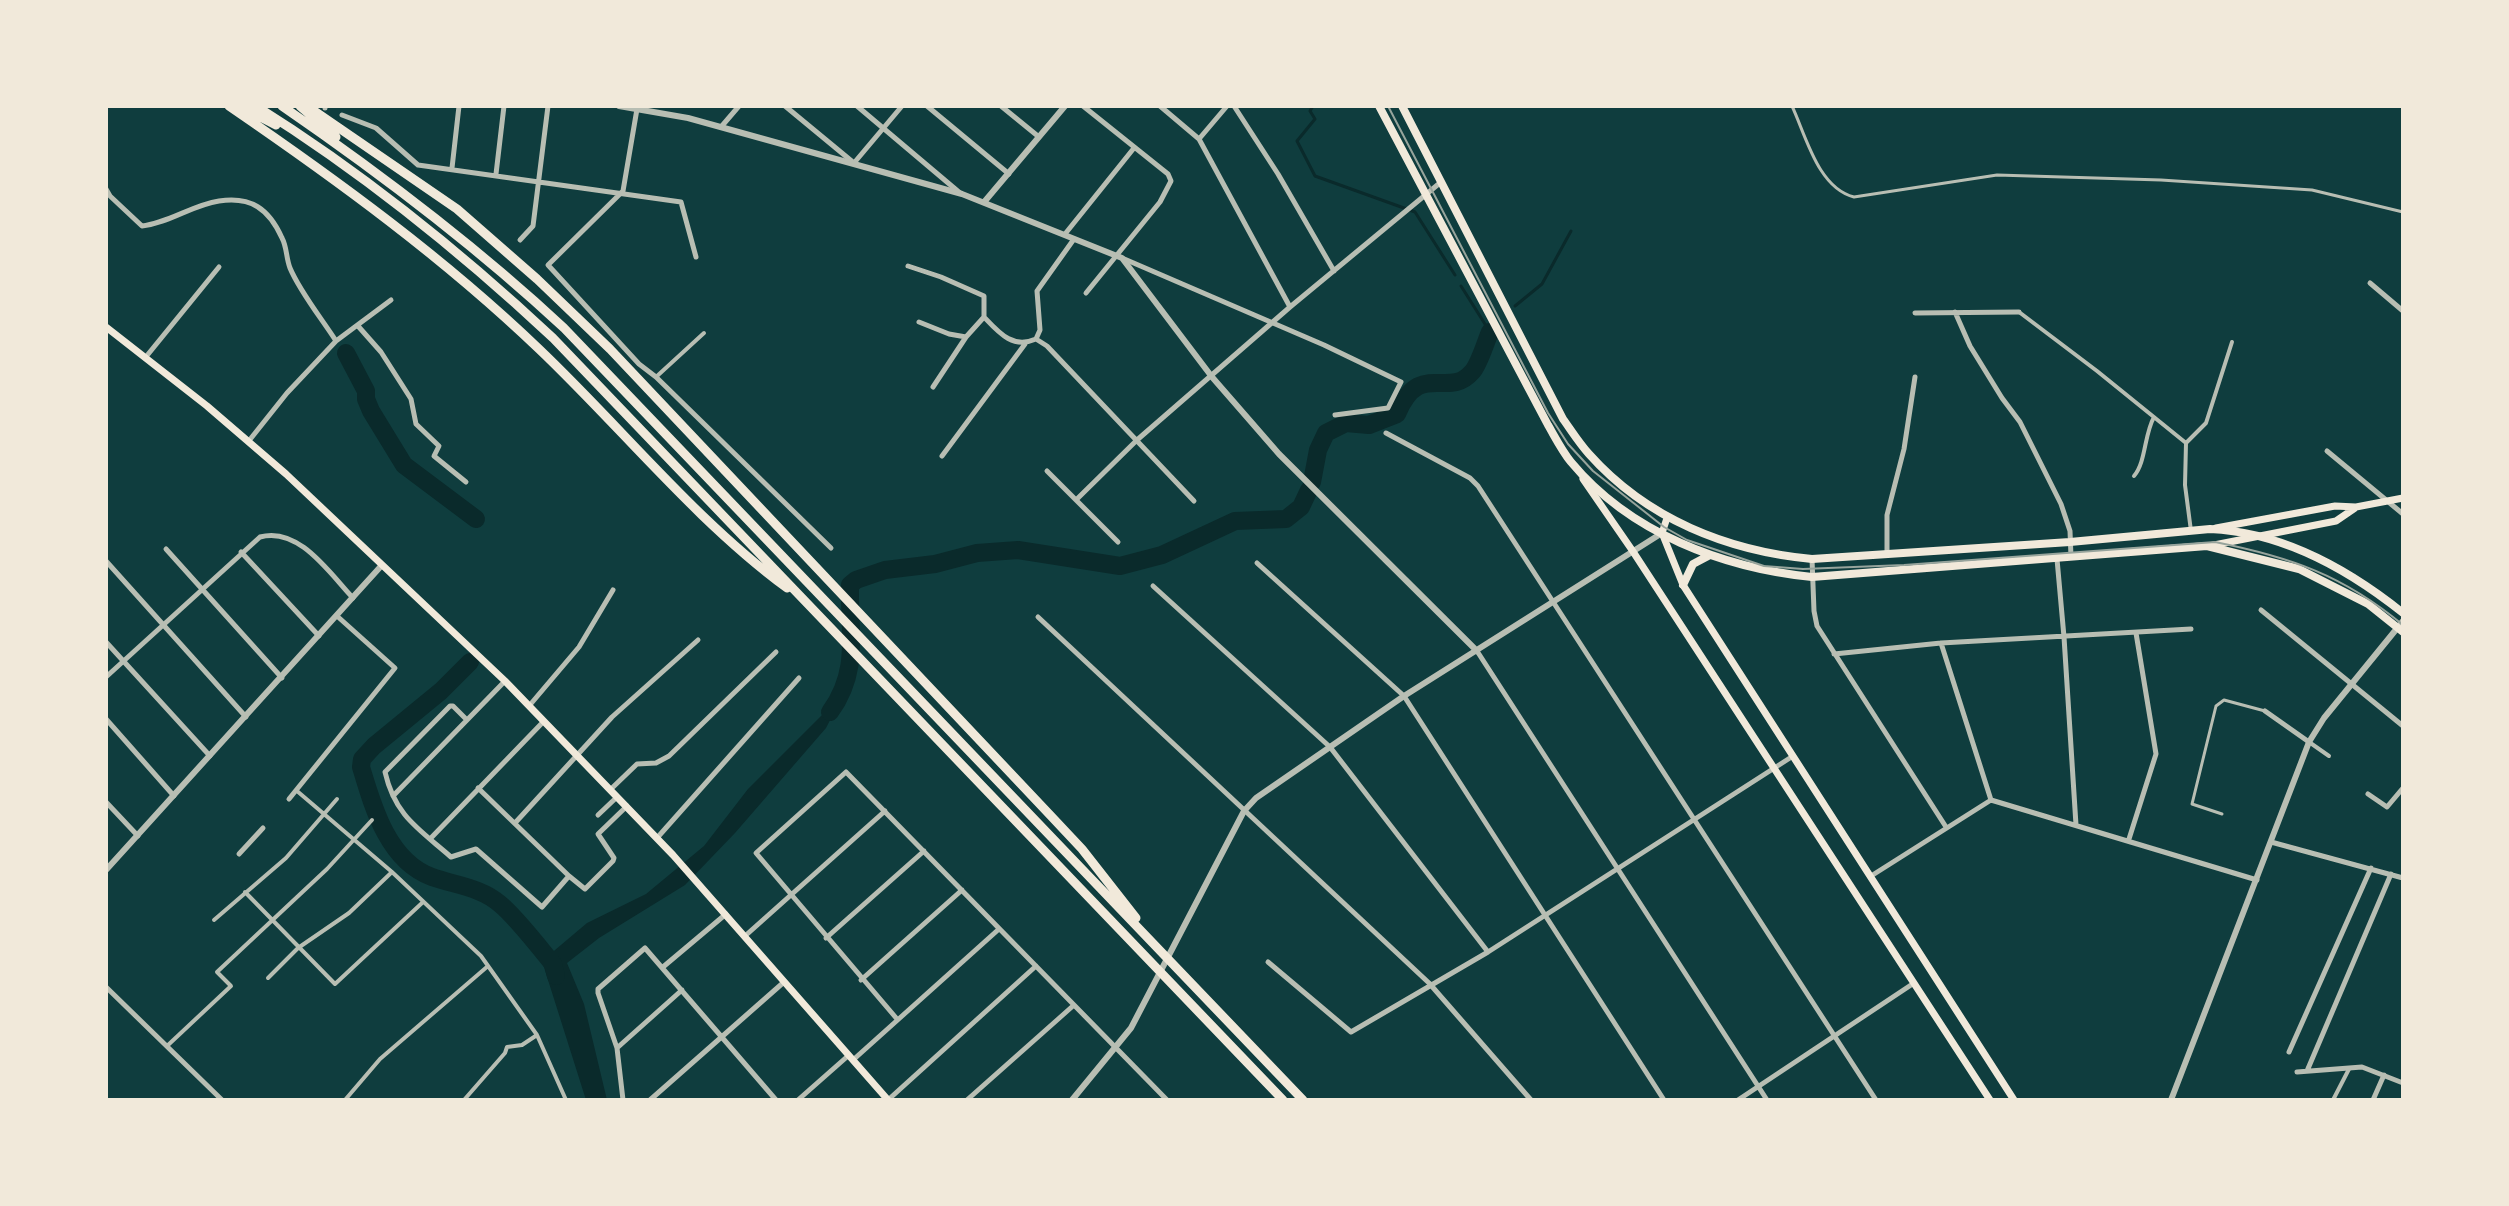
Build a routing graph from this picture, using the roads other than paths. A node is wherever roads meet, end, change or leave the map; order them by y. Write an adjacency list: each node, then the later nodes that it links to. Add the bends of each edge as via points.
1 (229, 106): 125 (highway, via 426,249 539,349 739,550)
2 (238, 106): 31 (highway)
3 (256, 106): 31 (highway)
4 (282, 106): 33 (highway)
5 (300, 106): 33 (highway)
6 (307, 106): 215 (highway, via 457,209 610,349 1082,849)
7 (459, 106): 35 (street)
8 (504, 106): 36 (street)
9 (548, 106): 38 (street)
10 (619, 106): 25 (street)
11 (739, 106): 27 (street)
12 (785, 106): 34 (street)
13 (857, 106): 28 (street)
14 (902, 106): 28 (street)
15 (927, 106): 37 (street)
16 (1001, 106): 29 (street)
17 (1065, 106): 29 (street)
18 (1083, 106): 32 (street)
19 (1160, 106): 30 (street)
20 (1227, 106): 30 (street)
21 (1234, 106): 53 (street)
22 (1379, 106): 43 (main road)
23 (1402, 106): 39 (main road)
24 (1792, 106): 45 (lane, via 1828,180 1854,197 1997,175 2312,190)
25 (637, 109): 27 (street); 41 (street)
26 (342, 115): 35 (street, via 376,128 415,164)
27 (721, 127): 34 (street)
28 (883, 128): 34 (street); 42 (street)
29 (1039, 137): 37 (street)
30 (1199, 139): 57 (street)
31 (311, 142): 125 (highway, via 427,227 514,302)
32 (1134, 148): 46 (street); 49 (street, via 1171,181)
33 (362, 160): 215 (highway, via 564,328)
34 (854, 163): 42 (street)
35 (452, 168): 36 (street)
36 (496, 174): 38 (street)
37 (1009, 174): 44 (street)
38 (539, 180): 41 (street); 48 (street, via 533,227)
39 (1441, 182): 43 (street); 98 (main road, via 1563,419 1588,453)
40 (106, 189): 71 (street, via 142,226 219,201 265,210 283,239 290,268)
41 (623, 191): 50 (street, via 683,202); 76 (street, via 548,265)
42 (962, 194): 44 (street)
43 (1425, 194): 53 (street); 88 (main road)
44 (985, 201): 46 (street)
45 (2403, 212)
46 (1065, 234): 47 (street)
47 (1075, 238): 49 (street); 69 (street, via 1037,291)
48 (520, 240)
49 (1119, 256): 55 (street); 64 (street); 77 (street)
50 (696, 257)
51 (908, 266): 62 (street, via 984,296)
52 (219, 267): 75 (street)
53 (1334, 271): 57 (street)
54 (2370, 283): 58 (street)
55 (1086, 293)
56 (391, 300): 65 (street)
57 (1290, 307): 64 (street)
58 (2403, 311)
59 (1955, 312): 60 (street); 61 (street); 104 (street, via 2061,504)
60 (2019, 312): 81 (street)
61 (1915, 313)
62 (984, 317): 68 (street); 73 (street, via 1012,341)
63 (919, 322): 68 (street)
64 (1273, 323): 77 (street); 80 (street, via 1401,382 1388,408)
65 (358, 326): 71 (street); 91 (street, via 411,399 416,424 439,446 434,456)
66 (106, 327): 75 (main road)
67 (704, 333): 76 (street)
68 (966, 337): 79 (street)
69 (1036, 339): 73 (street); 74 (street)
70 (1051, 340): 74 (street)
71 (336, 341): 84 (street)
72 (2232, 342): 85 (street, via 2206,423)
73 (1025, 344): 87 (street)
74 (1047, 346): 83 (street)
75 (145, 358): 84 (main road)
76 (656, 377): 106 (street)
77 (1212, 377): 83 (street); 139 (street, via 1284,459)
78 (1915, 377): 111 (street, via 1887,515)
79 (933, 387)
80 (1335, 415)
81 (2154, 417): 85 (street); 90 (street)
82 (1386, 433): 124 (street, via 1475,483)
83 (1137, 440): 93 (street); 94 (street)
84 (248, 442): 117 (main road)
85 (2186, 443): 100 (street)
86 (2327, 451): 95 (street)
87 (942, 456)
88 (1570, 461): 101 (main road, via 1597,489); 108 (main road)
89 (1047, 471): 93 (street)
90 (2134, 476)
91 (466, 482)
92 (2403, 498): 95 (main road)
93 (1077, 499): 103 (street)
94 (1194, 501)
95 (2388, 501): 96 (main road); 97 (street)
96 (2356, 507): 99 (main road, via 2335,506); 102 (main road, via 2336,521)
97 (2403, 514)
98 (1667, 518): 101 (main road); 113 (main road, via 1712,539)
99 (2210, 529): 100 (main road); 102 (main road)
100 (2191, 531): 104 (main road)
101 (1662, 533): 108 (street); 110 (main road); 119 (main road)
102 (2256, 536): 105 (main road); 127 (main road, via 2317,556)
103 (1118, 542)
104 (2070, 542): 111 (main road); 112 (street)
105 (2207, 546): 112 (main road); 131 (main road, via 2299,569)
106 (831, 548)
107 (166, 549): 121 (street)
108 (1632, 550): 124 (street); 162 (main road)
109 (241, 552): 121 (street); 123 (street, via 260,537 286,539 304,547); 134 (street)
110 (1711, 555): 118 (main road, via 1771,573); 119 (main road, via 1693,564)
111 (1887, 555): 113 (main road)
112 (2071, 557): 114 (main road)
113 (1812, 559): 118 (street)
114 (2057, 559): 118 (main road); 135 (street)
115 (106, 561): 130 (street)
116 (1257, 563): 148 (street)
117 (382, 565): 123 (street); 146 (main road)
118 (1812, 577): 141 (street, via 1817,626)
119 (1683, 585): 159 (main road)
120 (1153, 586): 157 (street)
121 (202, 590): 130 (street); 144 (street)
122 (613, 590): 149 (street, via 579,647)
123 (353, 598): 128 (street)
124 (1553, 601): 139 (street); 182 (street)
125 (809, 605): 245 (highway)
126 (2261, 610): 147 (street)
127 (2403, 613)
128 (337, 616): 134 (street); 166 (street, via 395,668)
129 (1038, 617): 177 (street)
130 (163, 623): 142 (street); 151 (street)
131 (2401, 627): 147 (street)
132 (2191, 629): 133 (street)
133 (2136, 633): 135 (street); 190 (street, via 2156,754)
134 (319, 636): 144 (street)
135 (2064, 637): 138 (street); 184 (street)
136 (698, 640): 158 (street, via 612,717)
137 (106, 642): 142 (street)
138 (1941, 643): 141 (street); 173 (street)
139 (1477, 651): 148 (street); 195 (street)
140 (776, 652): 165 (street, via 669,756 637,764)
141 (1834, 654): 185 (street)
142 (123, 660): 143 (street); 161 (street)
143 (106, 677)
144 (282, 678): 151 (street)
145 (799, 678): 188 (street)
146 (505, 681): 149 (main road); 153 (street)
147 (2351, 684): 155 (street); 156 (street)
148 (1404, 696): 157 (street); 209 (street)
149 (529, 706): 154 (main road)
150 (2265, 711): 156 (street); 178 (lane, via 2224,700 2216,706 2192,804)
151 (246, 717): 161 (street)
152 (106, 719): 170 (street)
153 (467, 720): 168 (street); 168 (street, via 451,705 394,760 385,772)
154 (544, 721): 158 (main road); 163 (street)
155 (2403, 726)
156 (2309, 742): 160 (street); 192 (street)
157 (1330, 747): 177 (street); 217 (street)
158 (578, 756): 165 (main road); 183 (street)
159 (1793, 756): 162 (street); 201 (main road)
160 (2329, 756)
161 (211, 757): 170 (street)
162 (1774, 769): 182 (street); 225 (main road)
163 (478, 788): 183 (street); 189 (street)
164 (2403, 788): 167 (street, via 2387,807)
165 (611, 789): 169 (main road)
166 (297, 791): 171 (street); 179 (street)
167 (2368, 794)
168 (393, 796): 189 (street, via 403,816)
169 (618, 796): 175 (main road); 180 (street)
170 (174, 797): 187 (street)
171 (289, 799)
172 (337, 799): 179 (street)
173 (1991, 800): 184 (street); 185 (street)
174 (106, 802): 187 (street)
175 (627, 806): 188 (main road); 200 (street, via 598,834 613,861 585,889)
176 (885, 811): 193 (street); 206 (street); 206 (street, via 846,772 756,853)
177 (1244, 811): 226 (street); 235 (street, via 1174,950)
178 (2222, 814)
179 (326, 815): 191 (street); 205 (street)
180 (598, 815)
181 (372, 820): 191 (street)
182 (1693, 820): 195 (street); 232 (street)
183 (515, 823): 200 (street)
184 (2076, 825): 190 (street)
185 (1946, 827): 201 (street)
186 (263, 828): 194 (street)
187 (139, 837): 197 (street)
188 (657, 838): 208 (main road)
189 (430, 839): 200 (street, via 451,857 476,849 543,907)
190 (2129, 839): 203 (street)
191 (355, 840): 198 (street); 211 (street)
192 (2271, 842): 196 (street); 203 (street)
193 (924, 851): 204 (street); 214 (street)
194 (239, 854)
195 (1617, 868): 209 (street); 244 (street)
196 (2371, 868): 199 (street); 237 (street)
197 (106, 870)
198 (392, 872): 207 (street); 216 (street, via 349,913)
199 (2391, 874): 202 (street); 240 (street)
200 (569, 876)
201 (1871, 876): 265 (main road)
202 (2403, 878)
203 (2257, 880): 266 (street)
204 (962, 890): 212 (street); 223 (street)
205 (245, 892): 210 (street); 211 (street)
206 (791, 895): 213 (street); 214 (street)
207 (422, 903): 216 (street, via 335,984); 219 (street)
208 (726, 914): 213 (main road); 221 (street)
209 (1544, 915): 217 (street); 260 (street)
210 (214, 920)
211 (271, 921): 216 (street); 234 (street, via 217,972 231,986)
212 (999, 929): 220 (street); 230 (street)
213 (745, 936): 224 (main road)
214 (826, 938): 223 (street)
215 (1154, 944): 258 (highway)
216 (298, 948): 222 (street)
217 (1488, 952): 226 (street)
218 (1268, 962): 226 (street, via 1351,1032)
219 (488, 966): 231 (street); 247 (street, via 380,1059)
220 (1036, 966): 229 (street); 254 (street)
221 (663, 967): 228 (street); 236 (street, via 645,948 598,989)
222 (268, 978)
223 (861, 980): 230 (street)
224 (785, 982): 233 (street); 238 (main road)
225 (1914, 983): 232 (street); 264 (main road)
226 (1431, 986): 259 (street)
227 (106, 987): 234 (street)
228 (682, 990): 233 (street); 236 (street)
229 (1074, 1005): 235 (street); 255 (street)
230 (897, 1019): 238 (street)
231 (537, 1035): 248 (street, via 507,1047); 249 (street)
232 (1834, 1035): 244 (street); 263 (street)
233 (724, 1037): 251 (street); 252 (street)
234 (166, 1047): 246 (street)
235 (1116, 1047): 256 (street); 257 (street)
236 (617, 1048): 250 (street)
237 (2289, 1052)
238 (851, 1057): 253 (street); 254 (main road)
239 (2349, 1069): 240 (street); 242 (street, via 2362,1067); 267 (street)
240 (2307, 1071): 241 (street)
241 (2297, 1072)
242 (2384, 1075): 243 (street); 268 (street)
243 (2403, 1083)
244 (1758, 1087): 261 (street); 262 (street)
245 (1280, 1096)
246 (222, 1100)
247 (345, 1100)
248 (464, 1100)
249 (566, 1100)
250 (623, 1100)
251 (650, 1100)
252 (776, 1100)
253 (798, 1100)
254 (888, 1100)
255 (967, 1100)
256 (1072, 1100)
257 (1167, 1100)
258 (1303, 1100)
259 (1531, 1100)
260 (1664, 1100)
261 (1738, 1100)
262 (1767, 1100)
263 (1876, 1100)
264 (1990, 1100)
265 (2014, 1100)
266 (2171, 1100)
267 (2333, 1100)
268 (2373, 1100)

